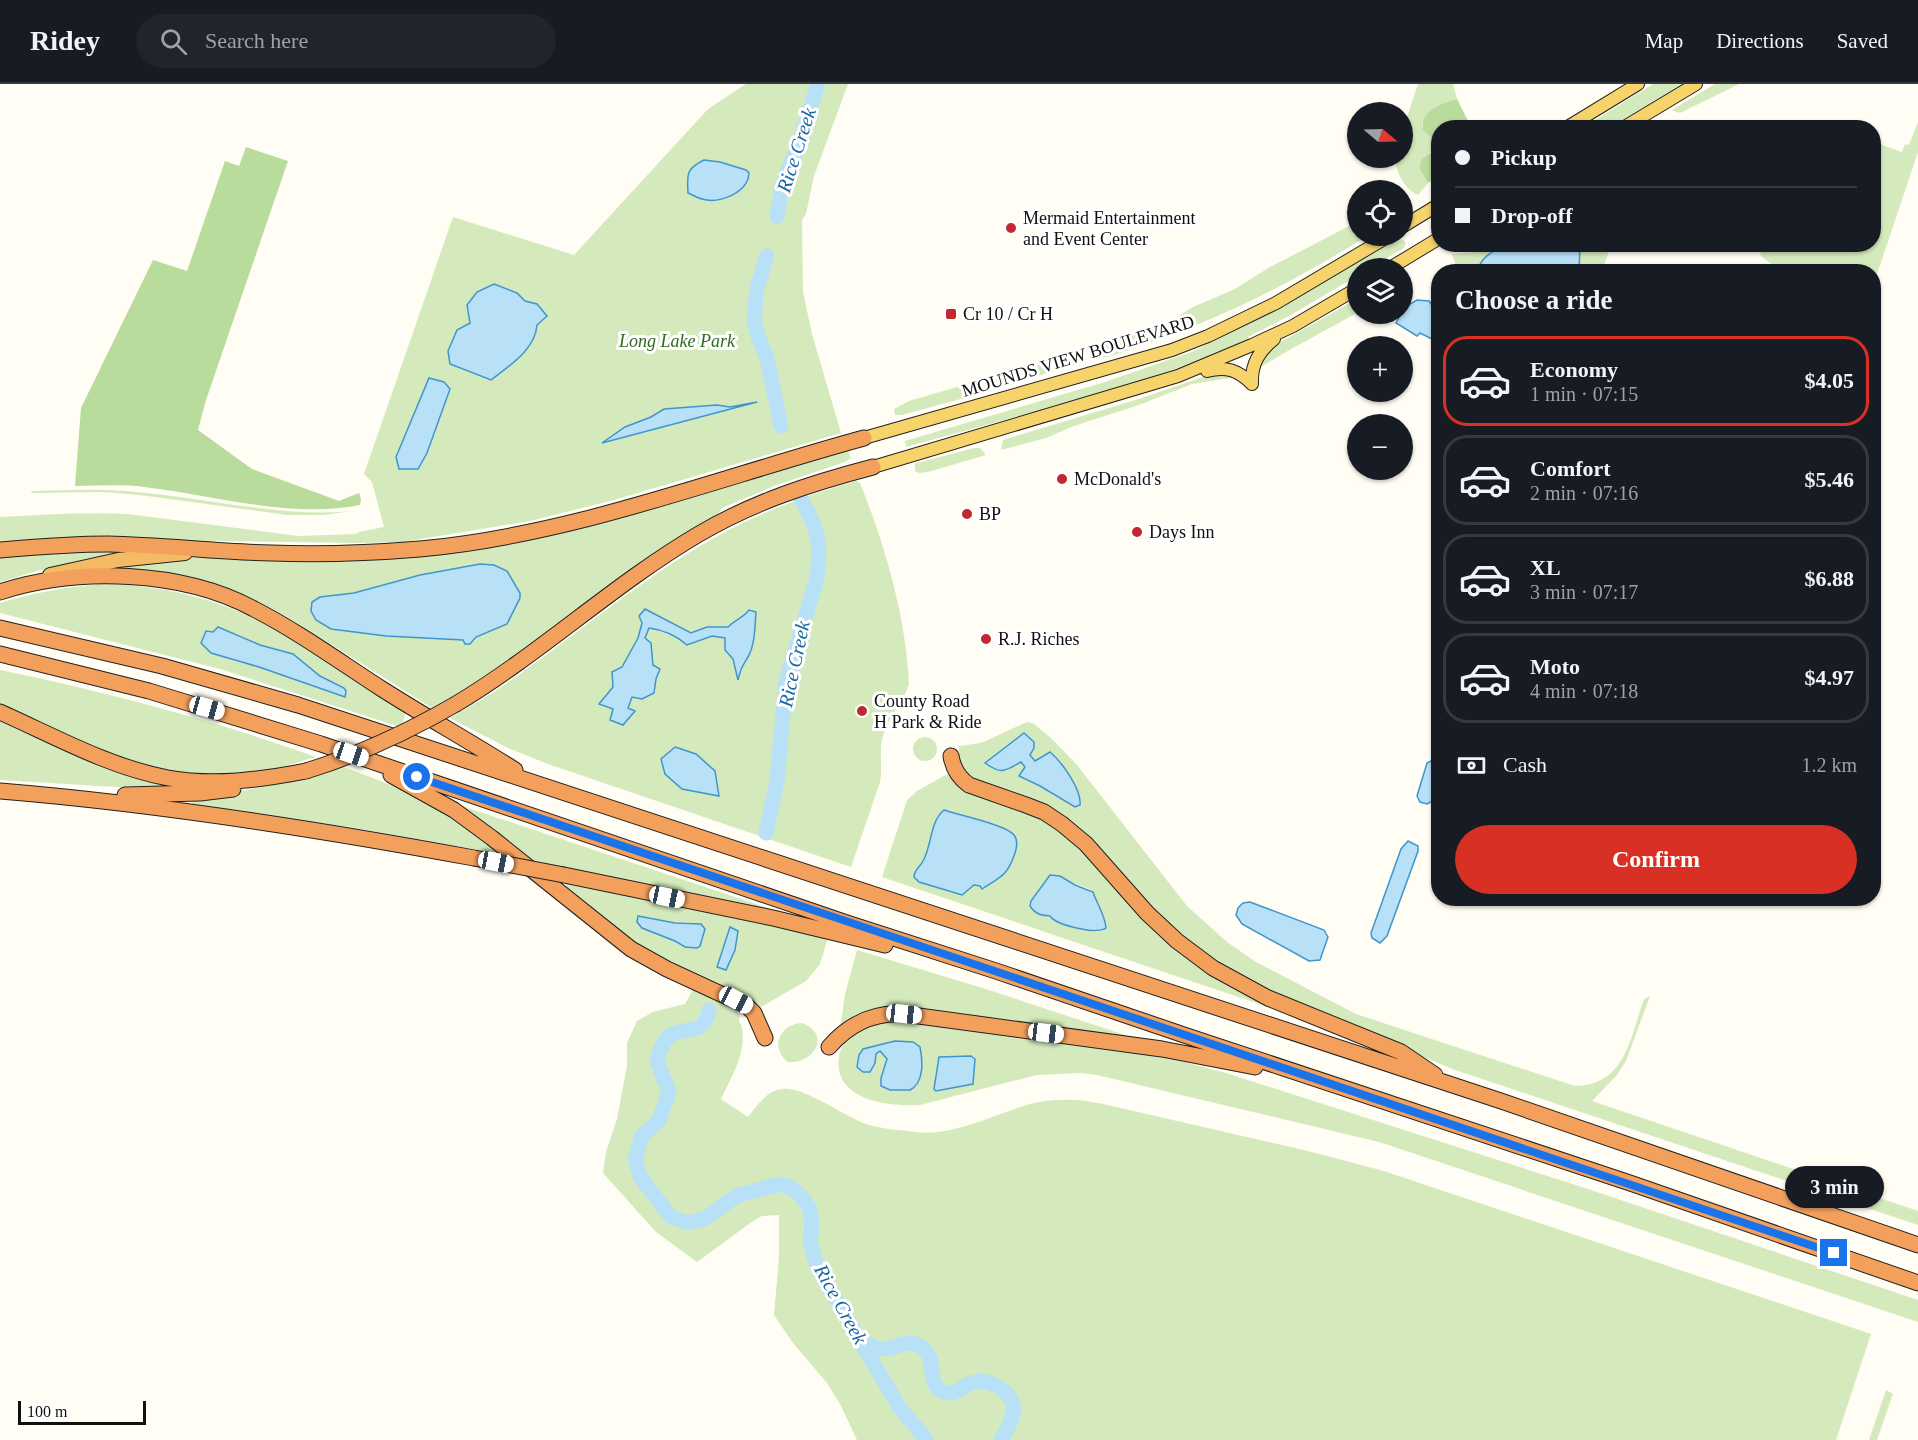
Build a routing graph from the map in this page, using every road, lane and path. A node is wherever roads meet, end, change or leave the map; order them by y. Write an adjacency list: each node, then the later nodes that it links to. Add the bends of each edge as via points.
1 (1638, 84): 3 (main road)
2 (1696, 84): 4 (main road)
3 (1579, 120)
4 (1636, 120)
5 (1431, 210): 6 (main road)
6 (1413, 221)
7 (1431, 243): 9 (main road)
8 (1372, 246): 13 (main road, MOUNDS VIEW BOULEVARD, via 1244,320 1181,346)
9 (1406, 258)
10 (1347, 294): 11 (main road)
11 (1293, 326): 12 (main road, via 1225,358); 12 (main road, via 1259,354 1253,366 1252,384 1240,372 1220,368)
12 (1143, 388): 14 (main road)
13 (864, 438): 16 (highway, via 525,533 372,553)
14 (873, 467): 23 (highway, bridge, via 772,498 700,533 456,704 390,740)
15 (0, 550): 16 (highway, via 108,544)
16 (259, 553): 17 (highway, via 188,553 118,560 50,575)
17 (4, 591): 24 (highway, via 54,579 108,576 163,581 216,593 281,624)
18 (0, 628): 24 (highway, via 219,681)
19 (0, 654): 21 (highway, via 149,691)
20 (0, 712): 23 (highway, via 106,759 169,778 248,780)
21 (351, 754): 27 (highway); 28 (highway, via 454,810 631,949 747,1006)
22 (951, 756): 31 (highway, via 960,777 969,785 1044,812 1069,829 1147,913 1213,968 1268,998 1401,1052)
23 (306, 771): 26 (highway, via 266,783 200,793)
24 (532, 781): 31 (highway)
25 (0, 791): 26 (highway)
26 (59, 796): 27 (highway, bridge, via 253,821 474,858 773,918)
27 (996, 971): 30 (highway)
28 (765, 1038)
29 (828, 1047): 30 (highway, via 845,1031 873,1016 889,1013 1162,1049)
30 (1313, 1078): 33 (highway)
31 (1450, 1085): 32 (highway)
32 (1918, 1244)
33 (1918, 1283)

